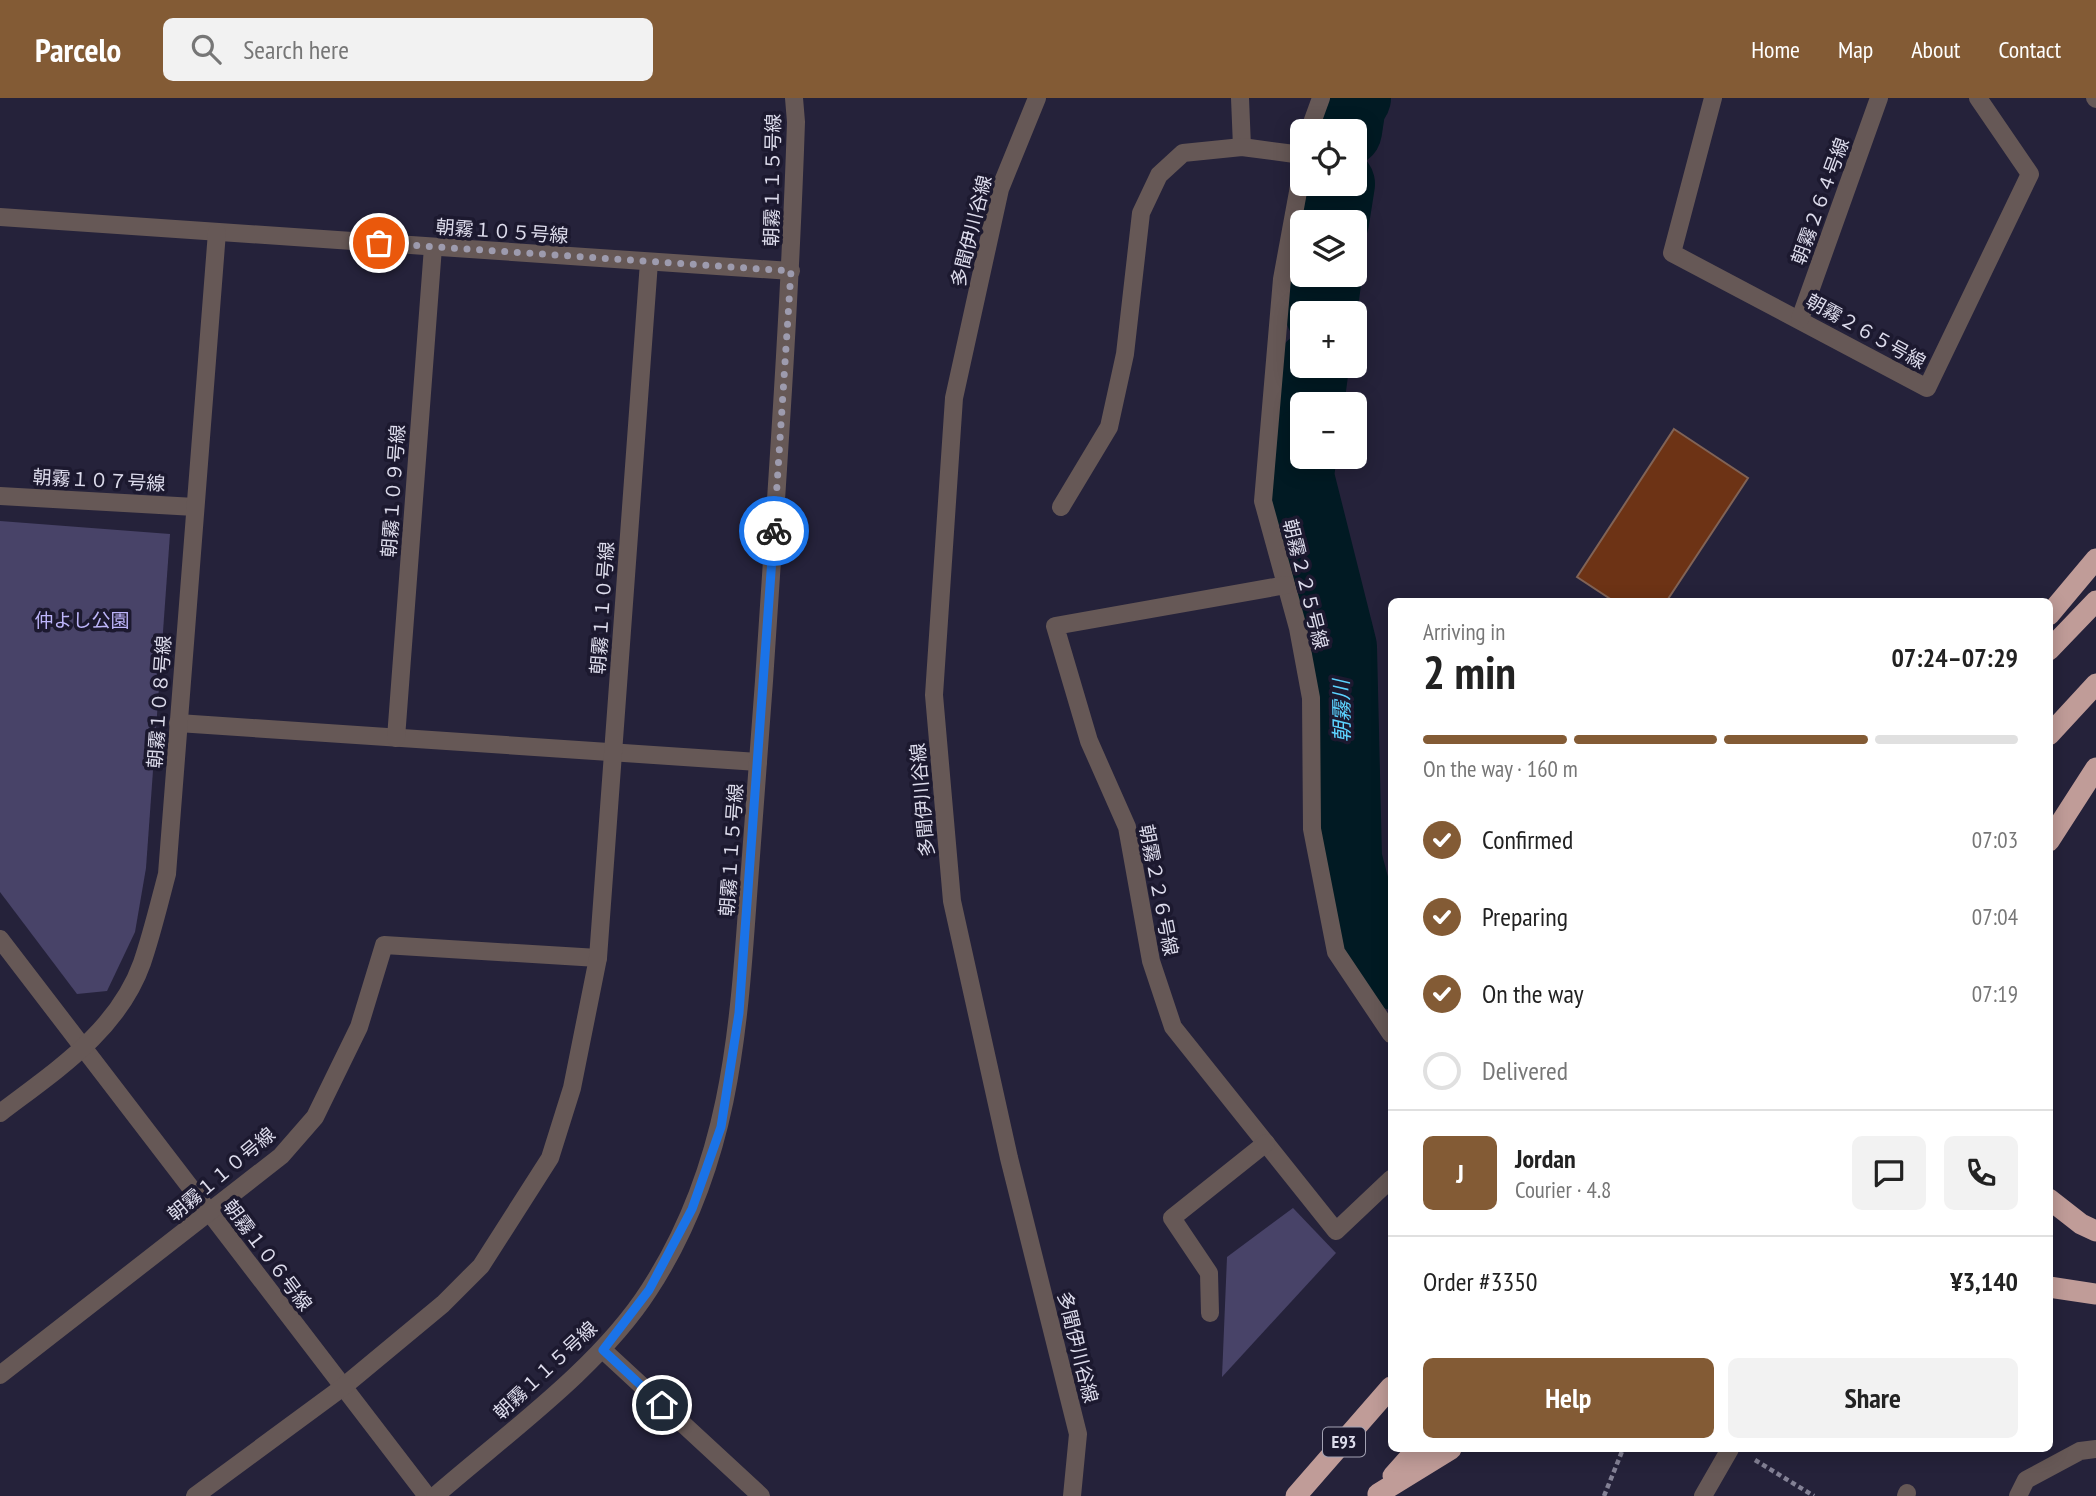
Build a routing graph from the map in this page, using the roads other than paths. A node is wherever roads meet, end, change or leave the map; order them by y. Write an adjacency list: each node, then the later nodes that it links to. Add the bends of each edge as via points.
1 (794, 98): 16 (street, 朝霧１１５号線)
2 (1037, 98): 60 (street, 多聞伊川谷線, via 999,189 954,398 934,695 952,901 1009,1158 1078,1434)
3 (1240, 98): 9 (street)
4 (1321, 98): 8 (street)
5 (1713, 98): 17 (street, 朝霧２６５号線, via 1672,253)
6 (1879, 98): 17 (street, 朝霧２６４号線)
7 (1978, 98): 17 (street, 朝霧２６５号線, via 2030,174 1927,388)
8 (1313, 119)
9 (1242, 147): 10 (street); 20 (street, via 1183,153 1158,175 1141,213 1125,354 1109,426)
10 (1290, 153)
11 (1297, 196): 22 (street, 朝霧２２５号線, via 1282,279 1263,501)
12 (0, 217): 13 (street, 朝霧１０５号線)
13 (217, 232): 14 (street, 朝霧１０５号線); 19 (street, 朝霧１０８号線)
14 (433, 247): 15 (street, 朝霧１０５号線); 29 (street, 朝霧１０９号線)
15 (649, 262): 16 (street, 朝霧１０５号線); 30 (street, 朝霧１１０号線)
16 (791, 271): 31 (street, 朝霧１１５号線)
17 (1800, 318)
18 (0, 496): 19 (street, 朝霧１０７号線)
19 (195, 507): 27 (street, 朝霧１０８号線)
20 (1061, 507)
21 (2096, 559): 24 (highway)
22 (1286, 585): 36 (street, 朝霧２２５号線, via 1311,698 1312,829 1336,952); 39 (street, 朝霧２２６号線, via 1055,626 1089,741 1128,827 1151,961 1173,1027)
23 (2096, 601): 25 (highway)
24 (2053, 610)
25 (2053, 646)
26 (2096, 684): 28 (highway)
27 (178, 723): 29 (street); 37 (street, 朝霧１０８号線, via 167,874 142,965 114,1016)
28 (2053, 731)
29 (396, 738): 30 (street)
30 (612, 752): 31 (street); 35 (street, 朝霧１１０号線)
31 (758, 762): 47 (street, 朝霧１１５号線, via 739,1013 721,1127 692,1209 649,1290)
32 (2096, 768): 33 (highway)
33 (2053, 835)
34 (0, 939): 37 (street, 朝霧１０６号線)
35 (598, 958): 42 (street, 朝霧１１０号線, via 384,945 359,1027 315,1116 281,1156); 49 (street, 朝霧１１０号線, via 572,1087 550,1158 481,1266 443,1304)
36 (1388, 1030)
37 (84, 1048): 38 (street, 朝霧１０８号線); 42 (street, 朝霧１０６号線)
38 (0, 1113)
39 (1266, 1143): 40 (street, 朝霧２２６号線, via 1336,1231); 46 (street, via 1172,1218 1209,1272)
40 (1388, 1182)
41 (2053, 1202): 43 (highway)
42 (209, 1213): 48 (street, 朝霧１１０号線); 49 (street, 朝霧１０６号線)
43 (2096, 1231)
44 (2053, 1288): 45 (highway)
45 (2096, 1294)
46 (1210, 1313)
47 (603, 1350): 58 (street, 朝霧１１５号線); 59 (street)
48 (0, 1375)
49 (343, 1387): 56 (street, 朝霧１１０号線); 57 (street, 朝霧１０６号線)
50 (1388, 1390): 61 (highway, E93)
51 (2096, 1450): 63 (street, via 2080,1451 2026,1480)
52 (1414, 1452): 55 (highway)
53 (1446, 1452): 55 (highway)
54 (1728, 1452): 62 (street)
55 (1377, 1495)
56 (195, 1496)
57 (427, 1496)
58 (435, 1496)
59 (761, 1496)
60 (1072, 1496)
61 (1296, 1496)
62 (1703, 1496)
63 (2018, 1496)

